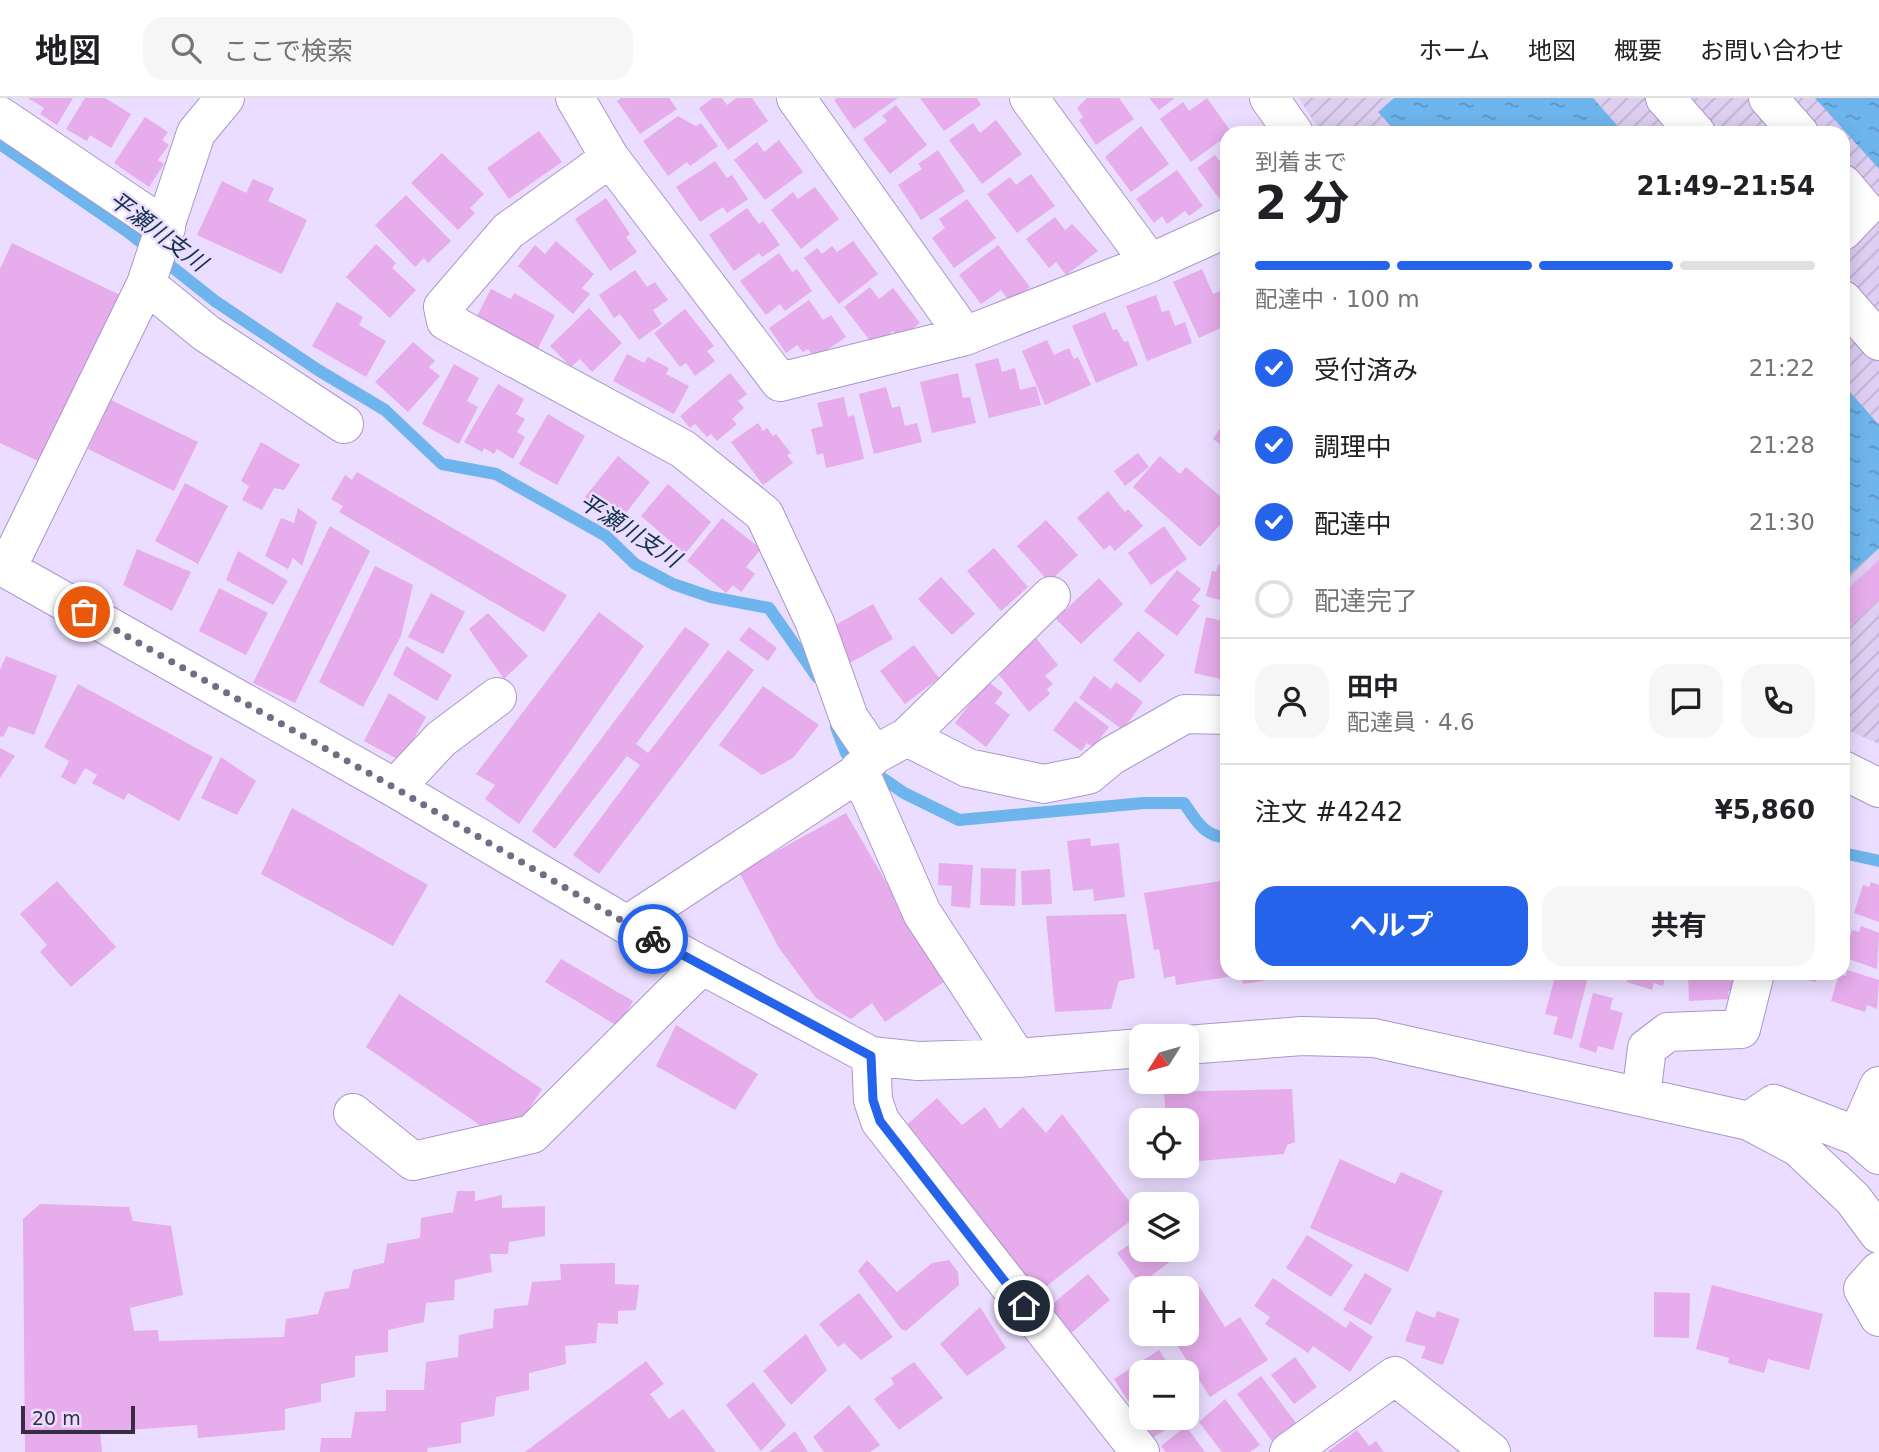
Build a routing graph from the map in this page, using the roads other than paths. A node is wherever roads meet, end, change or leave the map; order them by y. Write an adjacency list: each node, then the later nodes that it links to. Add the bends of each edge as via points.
1 (225, 98): 16 (street, via 196,132)
2 (575, 98): 12 (street)
3 (796, 98): 19 (street)
4 (1029, 98): 17 (street)
5 (1269, 98): 9 (street)
6 (1665, 98): 10 (street)
7 (1768, 98): 11 (street)
8 (0, 116): 16 (street)
9 (1289, 126)
10 (1690, 126)
11 (1792, 126)
12 (610, 158): 19 (street, via 780,382); 27 (street, via 508,231 443,307 446,321 683,449 764,514 815,623)
13 (1850, 192): 14 (street, via 1864,209)
14 (1850, 223)
15 (1220, 231): 17 (street)
16 (156, 256): 21 (street, via 206,333); 22 (street)
17 (1150, 263): 19 (street)
18 (1850, 308): 20 (street)
19 (965, 336)
20 (1879, 341)
21 (344, 424)
22 (6, 568): 29 (street)
23 (1051, 596): 26 (street)
24 (497, 697): 29 (street, via 441,739)
25 (1220, 715): 26 (street, via 1185,714 1111,756 1088,775 1044,784 968,768)
26 (907, 737): 27 (street)
27 (868, 761): 31 (street); 37 (street, via 922,913)
28 (1850, 774): 30 (street)
29 (395, 788): 31 (street)
30 (1879, 789)
31 (627, 925): 32 (street)
32 (701, 966): 36 (street); 40 (street, via 532,1133 413,1161)
33 (1753, 980): 39 (street, via 1741,1029 1668,1032 1647,1048)
34 (1199, 1044): 39 (street, via 1303,1036 1374,1038)
35 (1129, 1049): 37 (street)
36 (871, 1056): 37 (street, via 918,1061); 46 (street, via 873,1100 880,1121)
37 (1017, 1058)
38 (1879, 1086): 42 (street)
39 (1642, 1096): 41 (street)
40 (352, 1113)
41 (1749, 1121): 42 (street, via 1774,1104); 43 (street, via 1798,1147 1853,1199)
42 (1868, 1146)
43 (1879, 1234)
44 (1879, 1271): 45 (street, via 1863,1289)
45 (1879, 1317)
46 (1140, 1452)
47 (1289, 1452): 48 (street, via 1395,1376)
48 (1491, 1452)

